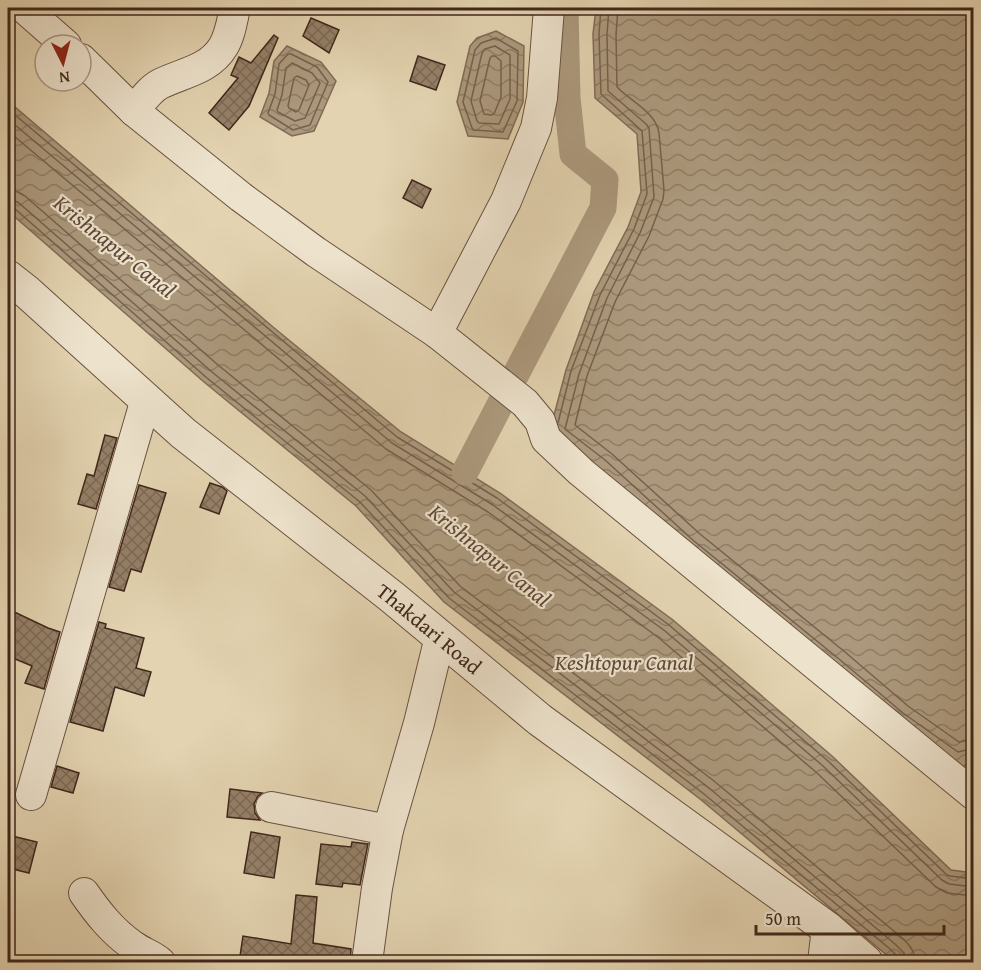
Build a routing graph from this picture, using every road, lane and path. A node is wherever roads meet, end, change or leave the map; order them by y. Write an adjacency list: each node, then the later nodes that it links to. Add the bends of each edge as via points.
1 (24, 8): 4 (street)
2 (235, 8): 6 (street, via 222,50 197,70 158,85)
3 (549, 8): 8 (street, via 536,128 506,201)
4 (52, 33)
5 (93, 71): 6 (street)
6 (134, 111): 8 (street, via 306,246)
7 (8, 277): 9 (street, Thakdari Road)
8 (437, 333): 12 (street, via 525,403 540,421 546,439 580,472)
9 (146, 399): 10 (street, Thakdari Road, via 183,433); 11 (street)
10 (440, 637): 14 (street); 16 (street, Thakdari Road, via 540,720)
11 (30, 795)
12 (974, 795)
13 (271, 807): 14 (street)
14 (388, 830): 18 (street)
15 (84, 892): 17 (street, via 117,934)
16 (827, 928): 19 (street); 20 (street, Thakdari Road)
17 (160, 963)
18 (367, 963)
19 (823, 963)
20 (866, 963)

